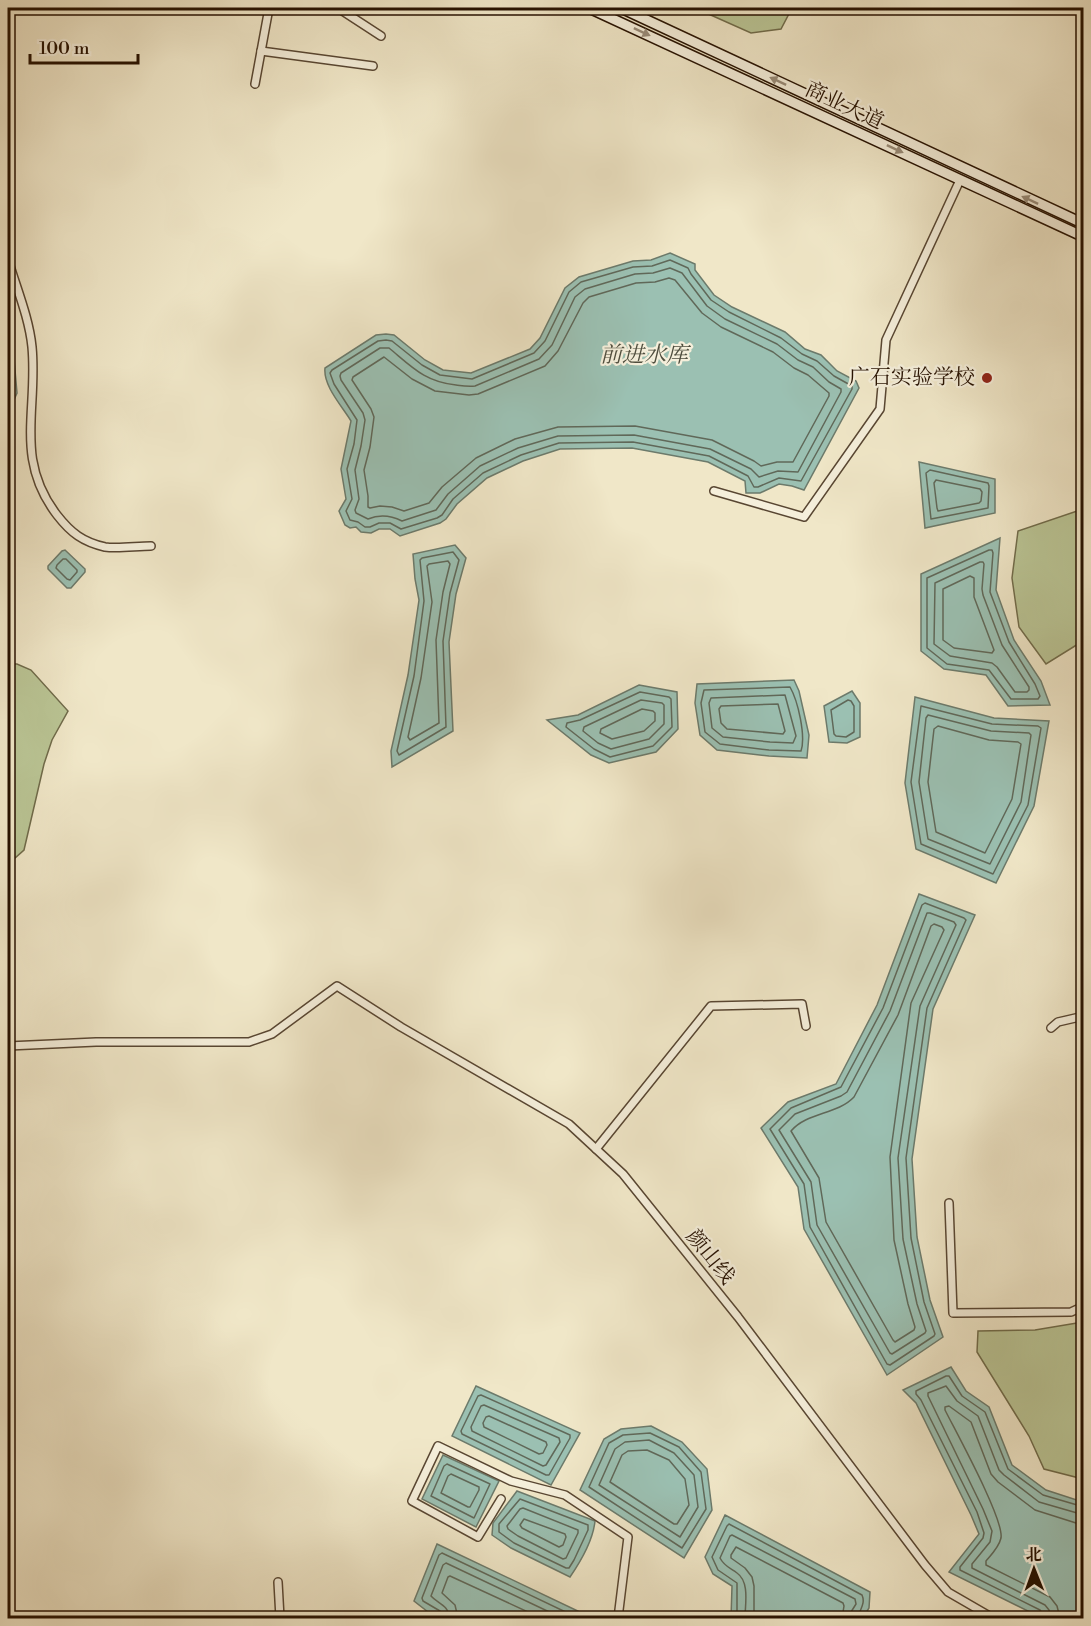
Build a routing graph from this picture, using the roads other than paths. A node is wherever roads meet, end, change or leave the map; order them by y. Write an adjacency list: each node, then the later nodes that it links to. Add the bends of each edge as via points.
1 (269, 8): 6 (street)
2 (338, 8): 5 (street)
3 (589, 8): 9 (main road, 商业大道, one-way to 9)
4 (621, 8): 10 (main road, 商业大道, one-way to 4)
5 (381, 36)
6 (261, 51): 7 (street); 8 (street)
7 (373, 66)
8 (255, 84)
9 (960, 180): 11 (main road, 商业大道); 13 (street, via 886,340 880,410 804,517)
10 (1083, 224)
11 (1083, 237)
12 (8, 259): 14 (street, via 32,346 30,447 40,488 63,522 82,540 107,547)
13 (714, 491)
14 (151, 546)
15 (1083, 1016): 17 (street, via 1058,1022)
16 (806, 1026): 19 (street, via 802,1004 711,1006)
17 (1051, 1028)
18 (8, 1046): 19 (street, 颜山线, via 249,1042 272,1034 337,986 401,1028 568,1124)
19 (596, 1149): 26 (street, 颜山线, via 623,1174 738,1317 948,1592)
20 (949, 1203): 21 (street, via 953,1313 1071,1312)
21 (1083, 1306)
22 (501, 1499): 25 (street, via 478,1537 412,1501 438,1446 511,1481 565,1495 628,1537)
23 (278, 1582): 24 (street)
24 (280, 1618)
25 (618, 1618)
26 (993, 1618)

